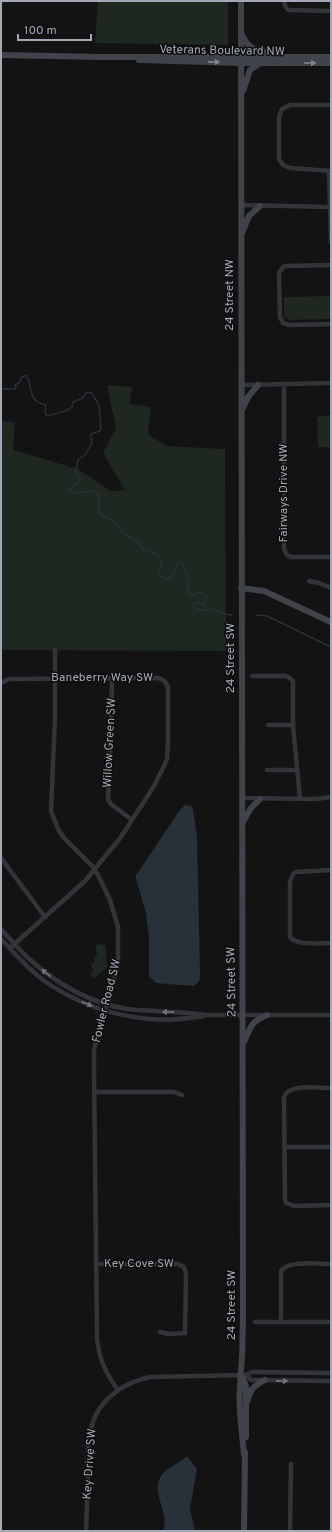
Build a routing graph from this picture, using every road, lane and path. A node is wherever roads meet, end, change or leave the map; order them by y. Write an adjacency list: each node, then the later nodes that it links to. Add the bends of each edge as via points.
1 (241, 1): 4 (street, 24 Street NW)
2 (284, 1): 3 (street, via 284,6 288,10)
3 (331, 10)
4 (241, 32): 6 (street, 24 Street NW); 9 (street, via 246,44 253,49)
5 (1, 55): 8 (street)
6 (241, 56): 8 (street, Veterans Boulevard NW); 9 (street, Veterans Boulevard NW); 10 (street, 24 Street NW)
7 (331, 56): 9 (street, Veterans Boulevard NW)
8 (101, 57): 10 (street, Veterans Boulevard NW, one-way to 10)
9 (289, 57)
10 (241, 63): 11 (street, Veterans Boulevard NW); 13 (street, 24 Street NW)
11 (260, 63): 12 (street, Veterans Boulevard NW, one-way to 12); 13 (street, via 250,70)
12 (331, 63)
13 (241, 100): 16 (street, 24 Street NW)
14 (331, 105): 15 (street, via 285,106 279,117 280,163 290,168)
15 (330, 171): 18 (street)
16 (241, 205): 17 (street); 19 (street, 24 Street NW)
17 (260, 206): 18 (street); 19 (street, via 249,216)
18 (329, 207): 20 (street)
19 (241, 236): 27 (street, 24 Street NW)
20 (331, 238): 21 (street)
21 (331, 242)
22 (331, 265): 23 (street, via 286,266 281,270 279,280 280,317 284,322 290,325)
23 (331, 324)
24 (331, 383): 26 (street)
25 (258, 385): 26 (street); 27 (street); 28 (street, via 248,397)
26 (284, 385): 29 (street, Fairways Drive NW, via 284,549 291,557)
27 (241, 386): 28 (street, 24 Street NW)
28 (241, 412): 31 (street, 24 Street NW)
29 (331, 557)
30 (309, 581): 32 (street)
31 (242, 588): 33 (street, via 264,591); 44 (street, 24 Street SW)
32 (331, 588)
33 (331, 622)
34 (56, 650): 36 (street, Fowler Road SW)
35 (252, 676): 40 (street, via 286,676 292,679)
36 (56, 678): 37 (street, Baneberry Way SW); 38 (street, Baneberry Way SW, via 9,679); 50 (street, Fowler Road SW, via 51,811 64,838)
37 (112, 678): 47 (street, Willow Green SW, via 108,799); 47 (street, Baneberry Way SW, via 162,679 168,688 167,759 160,776)
38 (1, 683)
39 (268, 725): 40 (street)
40 (293, 725): 42 (street)
41 (267, 770): 42 (street)
42 (297, 770): 46 (street)
43 (331, 797): 46 (street)
44 (242, 798): 45 (street); 48 (street, 24 Street SW)
45 (260, 799): 46 (street); 48 (street, via 251,808)
46 (300, 799)
47 (132, 820): 50 (street, Baneberry Way SW)
48 (243, 824): 60 (street, 24 Street SW)
49 (1, 858): 52 (street)
50 (95, 869): 52 (street, Baneberry Way SW); 58 (street, Fowler Road SW, via 110,900 118,927 118,963)
51 (331, 870): 55 (street, via 296,872 290,882 290,938 300,942)
52 (45, 917): 56 (street, Baneberry Way SW)
53 (1, 929): 56 (street)
54 (1, 939): 57 (street)
55 (331, 943)
56 (15, 944): 57 (street, Baneberry Way SW); 58 (street, one-way to 56, via 60,982 35,964)
57 (10, 948): 59 (street, one-way to 59, via 42,979 83,1003)
58 (108, 1004): 59 (street, Fowler Road SW); 61 (street, one-way to 58, via 188,1012 140,1010)
59 (106, 1011): 61 (street, via 154,1018 189,1019); 66 (street, Fowler Road SW, via 94,1051)
60 (243, 1015): 61 (street); 62 (street); 64 (street, 24 Street SW)
61 (206, 1016)
62 (268, 1016): 63 (street); 64 (street, via 255,1021)
63 (331, 1016)
64 (243, 1045): 78 (street, 24 Street SW)
65 (331, 1088): 68 (street, via 294,1088 285,1093)
66 (94, 1092): 67 (street, via 169,1092); 71 (street, Fowler Road SW)
67 (182, 1095)
68 (284, 1147): 69 (street); 70 (street, via 286,1203 294,1206)
69 (331, 1147)
70 (331, 1206)
71 (96, 1264): 76 (street, Key Cove SW, via 178,1264 184,1267 185,1333); 81 (street, Fowler Road SW, via 99,1355)
72 (331, 1264): 74 (street, via 293,1264 283,1268)
73 (255, 1322): 74 (street)
74 (280, 1322): 75 (street)
75 (331, 1322)
76 (160, 1332)
77 (331, 1373): 78 (street, Key Drive SW, via 252,1372)
78 (244, 1375): 79 (street, via 251,1380); 81 (street, Key Drive SW, via 150,1377 132,1382); 82 (street, 24 Street SW); 83 (street, 24 Street SW, via 240,1386)
79 (265, 1380): 80 (street, one-way to 80); 82 (street, via 254,1386)
80 (331, 1382)
81 (118, 1390): 85 (street, Key Drive SW, via 97,1413 88,1442)
82 (246, 1406): 83 (street, 24 Street SW)
83 (244, 1454): 86 (street, 24 Street SW)
84 (291, 1464): 87 (street)
85 (86, 1531)
86 (244, 1531)
87 (290, 1531)

